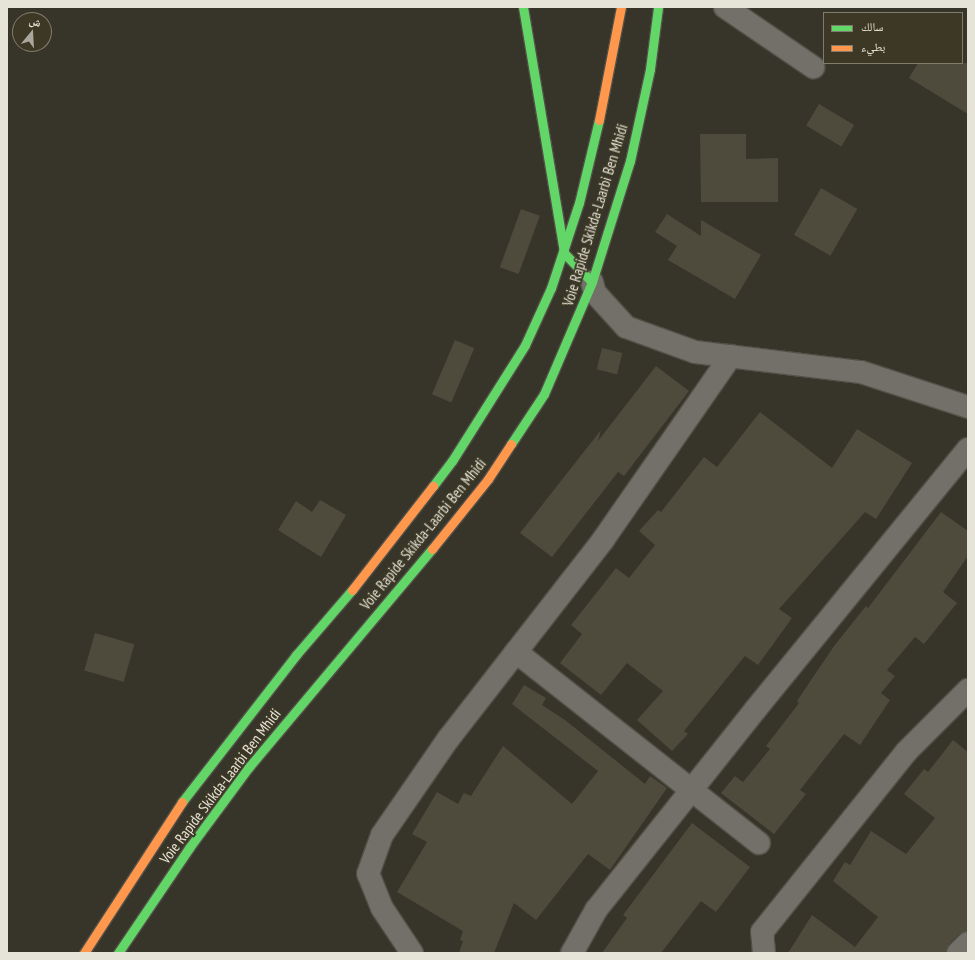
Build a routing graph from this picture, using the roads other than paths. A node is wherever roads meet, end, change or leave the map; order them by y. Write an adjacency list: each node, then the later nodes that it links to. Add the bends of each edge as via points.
1 (523, 7): 6 (main road)
2 (621, 7): 6 (main road, Voie Rapide Skikda-Laarbi Ben Mhidi, via 592,152)
3 (658, 7): 7 (main road, Voie Rapide Skikda-Laarbi Ben Mhidi, via 650,69 630,161)
4 (725, 7): 5 (street)
5 (814, 67)
6 (564, 253): 7 (main road); 16 (main road, Voie Rapide Skikda-Laarbi Ben Mhidi, via 525,345 452,461 351,591 296,655 174,813)
7 (592, 282): 8 (street, via 595,293 626,327 695,352); 17 (main road, Voie Rapide Skikda-Laarbi Ben Mhidi, via 544,394 488,479 249,767 189,848)
8 (731, 356): 9 (street, via 861,372); 11 (street, via 603,540)
9 (968, 406)
10 (968, 449): 13 (street)
11 (516, 652): 13 (street); 18 (street, via 449,738 382,835 368,874 382,908)
12 (968, 690): 20 (street, via 906,752 762,932)
13 (691, 790): 14 (street); 19 (street, via 596,910)
14 (759, 843)
15 (968, 943): 21 (street)
16 (84, 953)
17 (118, 953)
18 (412, 953)
19 (572, 953)
20 (764, 953)
21 (958, 953)

